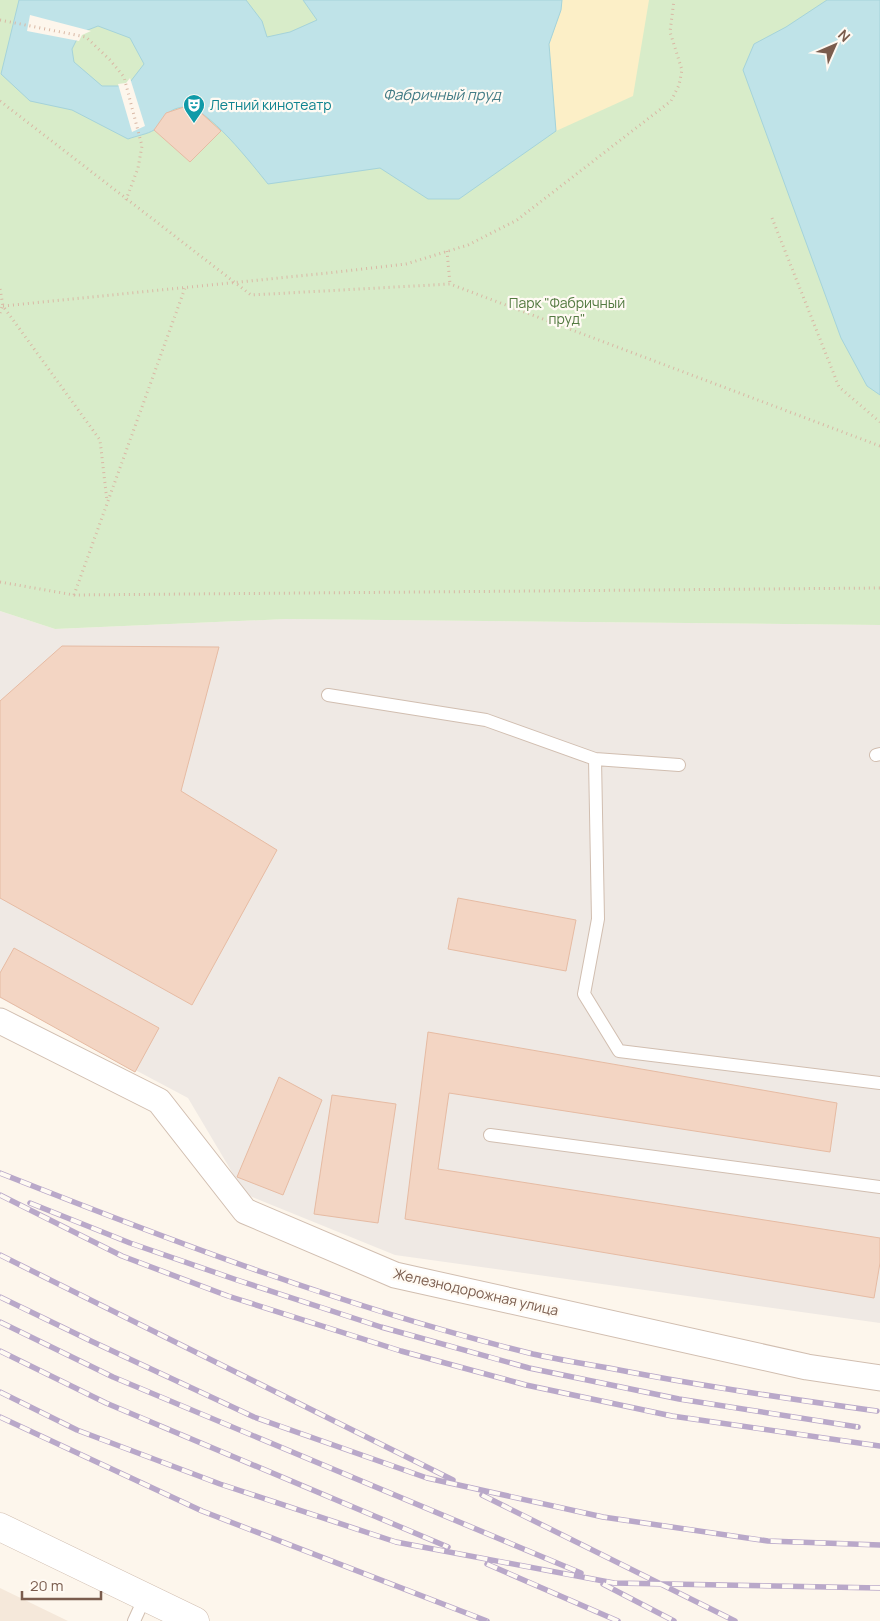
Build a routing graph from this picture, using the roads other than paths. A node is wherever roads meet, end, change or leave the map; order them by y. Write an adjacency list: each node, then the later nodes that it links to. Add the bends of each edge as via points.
1 (328, 695): 2 (lane, via 486,720)
2 (595, 759): 3 (lane); 5 (lane, via 598,919 584,994 619,1051)
3 (679, 765)
4 (0, 1021): 8 (street, Железнодорожная улица, via 159,1101 245,1211 395,1275 807,1367)
5 (880, 1083)
6 (490, 1135): 7 (lane)
7 (880, 1187)
8 (880, 1378)
9 (0, 1528): 10 (street)
10 (140, 1609): 11 (street)
11 (195, 1621)

